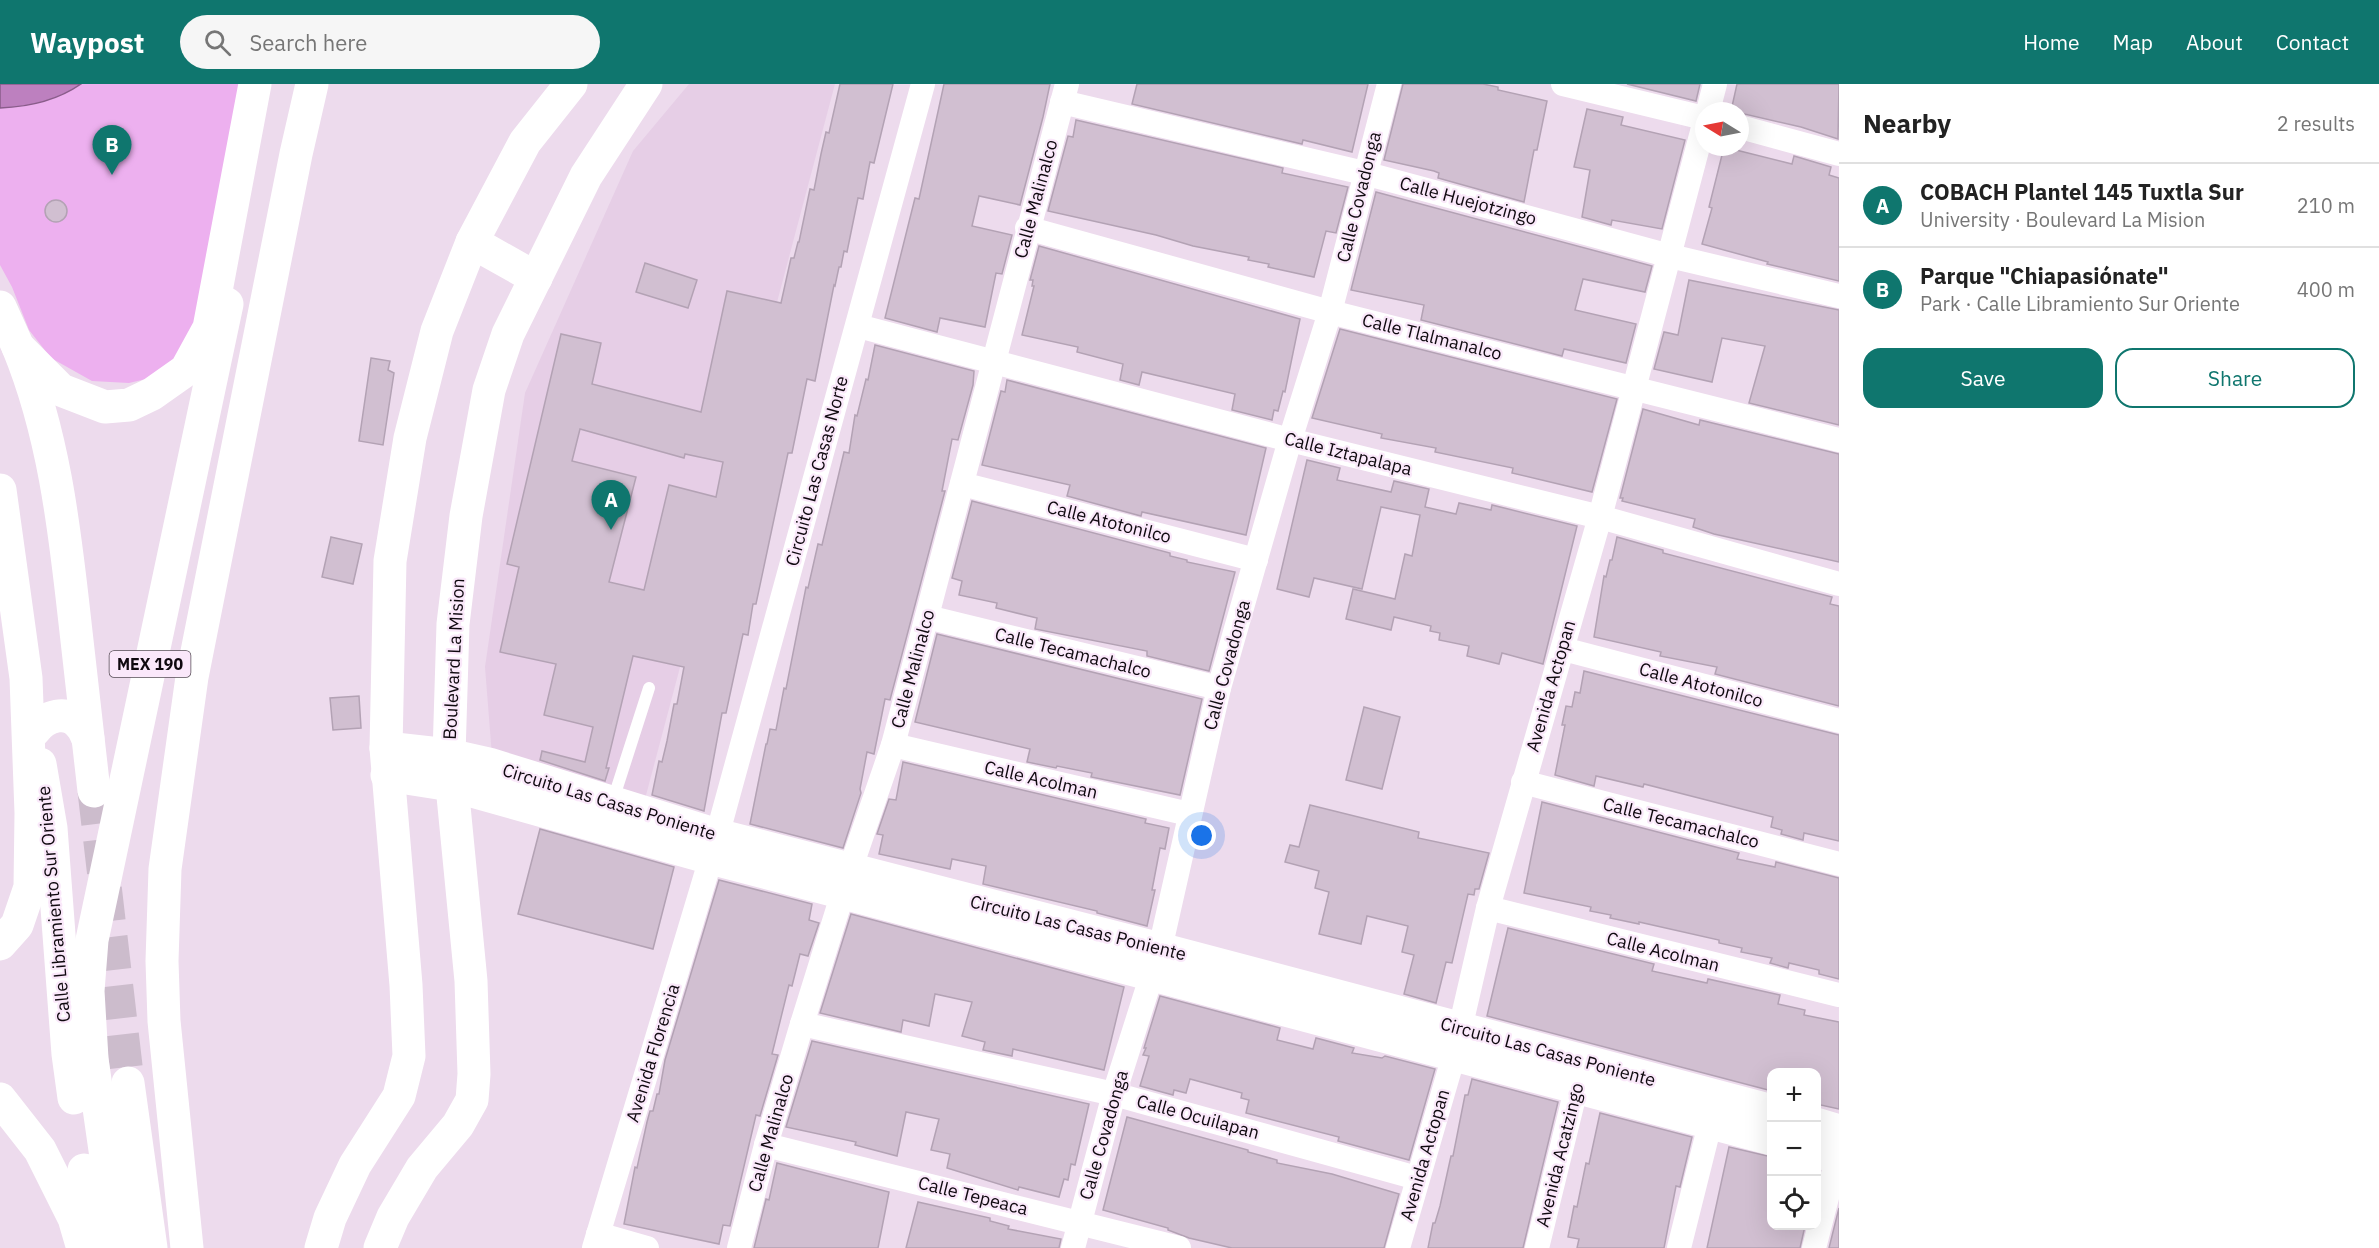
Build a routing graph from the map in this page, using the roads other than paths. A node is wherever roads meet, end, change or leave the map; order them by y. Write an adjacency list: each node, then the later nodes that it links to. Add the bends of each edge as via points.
1 (255, 84): 25 (main road, via 209,328 186,370 129,405 105,407 61,390)
2 (270, 84): 74 (main road, MEX 190, via 92,940 88,991 92,1059)
3 (312, 84): 76 (main road, via 192,677 165,869 164,1021)
4 (571, 84): 18 (main road, via 525,142)
5 (646, 84): 20 (main road, Boulevard La Mision, via 586,176)
6 (923, 84): 24 (street, Circuito Las Casas Norte)
7 (1389, 84): 16 (street, Calle Covadonga)
8 (1563, 84): 12 (street)
9 (1715, 84): 11 (street)
10 (1064, 93): 16 (street, Calle Huejotzingo); 17 (street, Calle Malinalco)
11 (1710, 102)
12 (1695, 116)
13 (1749, 129): 14 (street)
14 (1839, 154)
15 (1696, 156): 19 (street, Avenida Actopan)
16 (1364, 173): 19 (street, Calle Huejotzingo); 23 (street, Calle Covadonga)
17 (1027, 228): 23 (street, Calle Tlalmanalco); 26 (street, Calle Malinalco)
18 (472, 242): 20 (main road); 44 (main road, via 437,331 410,438 390,561)
19 (1670, 256): 21 (street, Calle Huejotzingo); 27 (street, Avenida Actopan)
20 (536, 278): 45 (main road, Boulevard La Mision, via 508,334 489,390 468,505 453,624)
21 (1839, 296)
22 (0, 307): 25 (main road)
23 (1330, 312): 27 (street, Calle Tlalmanalco); 28 (street, Calle Covadonga)
24 (858, 326): 26 (street, Calle Iztapalapa); 50 (street, Circuito Las Casas Norte)
25 (18, 347): 42 (main road, via 31,379 55,474)
26 (994, 362): 28 (street, Calle Iztapalapa); 30 (street, Calle Malinalco)
27 (1634, 388): 29 (street, Calle Tlalmanalco); 32 (street, Avenida Actopan)
28 (1290, 440): 32 (street, Calle Iztapalapa); 33 (street, Calle Covadonga)
29 (1839, 440)
30 (962, 484): 33 (street, Calle Atotonilco); 35 (street, Calle Malinalco)
31 (0, 490): 37 (main road, Calle Libramiento Sur Oriente)
32 (1600, 517): 34 (street, Calle Iztapalapa); 36 (street, Avenida Actopan)
33 (1256, 560): 39 (street, Calle Covadonga)
34 (1839, 584)
35 (927, 617): 39 (street, Calle Tecamachalco); 43 (street, Calle Malinalco)
36 (1563, 649): 40 (street, Calle Atotonilco); 46 (street, Avenida Actopan)
37 (26, 678): 41 (main road, Calle Libramiento Sur Oriente); 54 (main road, via 30,887 16,925)
38 (649, 688): 48 (lane)
39 (1219, 688): 49 (street, Calle Covadonga)
40 (1839, 721)
41 (34, 731): 42 (main road, via 48,718 61,716 81,725); 73 (main road, Calle Libramiento Sur Oriente, via 51,828 68,1054)
42 (88, 740): 47 (main road)
43 (893, 745): 49 (street, Calle Acolman); 52 (street, Calle Malinalco)
44 (386, 761): 45 (main road, Circuito Las Casas Poniente); 77 (main road, via 409,1056 399,1096 355,1165 330,1218)
45 (450, 770): 48 (main road, Circuito Las Casas Poniente, via 489,764); 50 (main road, Circuito Las Casas Poniente); 78 (main road, Boulevard La Mision, via 471,981 472,1100 458,1125 422,1168)
46 (1523, 782): 51 (street, Calle Tecamachalco); 53 (street, Avenida Actopan)
47 (94, 791)
48 (613, 802): 50 (main road, Circuito Las Casas Poniente)
49 (1189, 814): 55 (street, Calle Covadonga)
50 (714, 847): 52 (main road, Circuito Las Casas Poniente); 71 (street, Avenida Florencia)
51 (1839, 864)
52 (847, 881): 55 (main road, Circuito Las Casas Poniente); 57 (street, Calle Malinalco)
53 (1488, 908): 56 (street, Calle Acolman); 58 (street, Avenida Actopan)
54 (0, 944)
55 (1156, 961): 58 (main road, Circuito Las Casas Poniente); 61 (street, Calle Covadonga)
56 (1839, 995)
57 (802, 1024): 61 (street, Calle Ocuilapan); 67 (street, Calle Malinalco)
58 (1457, 1042): 59 (main road, Circuito Las Casas Poniente); 69 (street, Avenida Actopan)
59 (1580, 1074): 63 (main road, Circuito Las Casas Poniente); 84 (street, Avenida Acatzingo)
60 (128, 1083): 75 (main road)
61 (1114, 1094): 69 (street, Calle Ocuilapan); 70 (street, Calle Covadonga)
62 (0, 1099): 72 (main road, via 40,1149 74,1218)
63 (1713, 1108): 64 (main road, Circuito Las Casas Poniente); 66 (main road, Circuito Las Casas Poniente); 85 (street)
64 (1767, 1111)
65 (1821, 1131): 68 (main road)
66 (1767, 1136)
67 (766, 1145): 70 (street, Calle Tepeaca); 80 (street, Calle Malinalco)
68 (1834, 1150): 86 (street)
69 (1417, 1178): 83 (street, Avenida Actopan)
70 (1080, 1222): 81 (street, Calle Covadonga); 82 (street, Calle Tepeaca)
71 (596, 1241): 79 (street)
72 (82, 1248)
73 (95, 1248)
74 (119, 1248)
75 (151, 1248)
76 (187, 1248)
77 (321, 1248)
78 (380, 1248)
79 (647, 1248)
80 (739, 1248)
81 (1073, 1248)
82 (1179, 1248)
83 (1398, 1248)
84 (1537, 1248)
85 (1679, 1248)
86 (1814, 1248)

